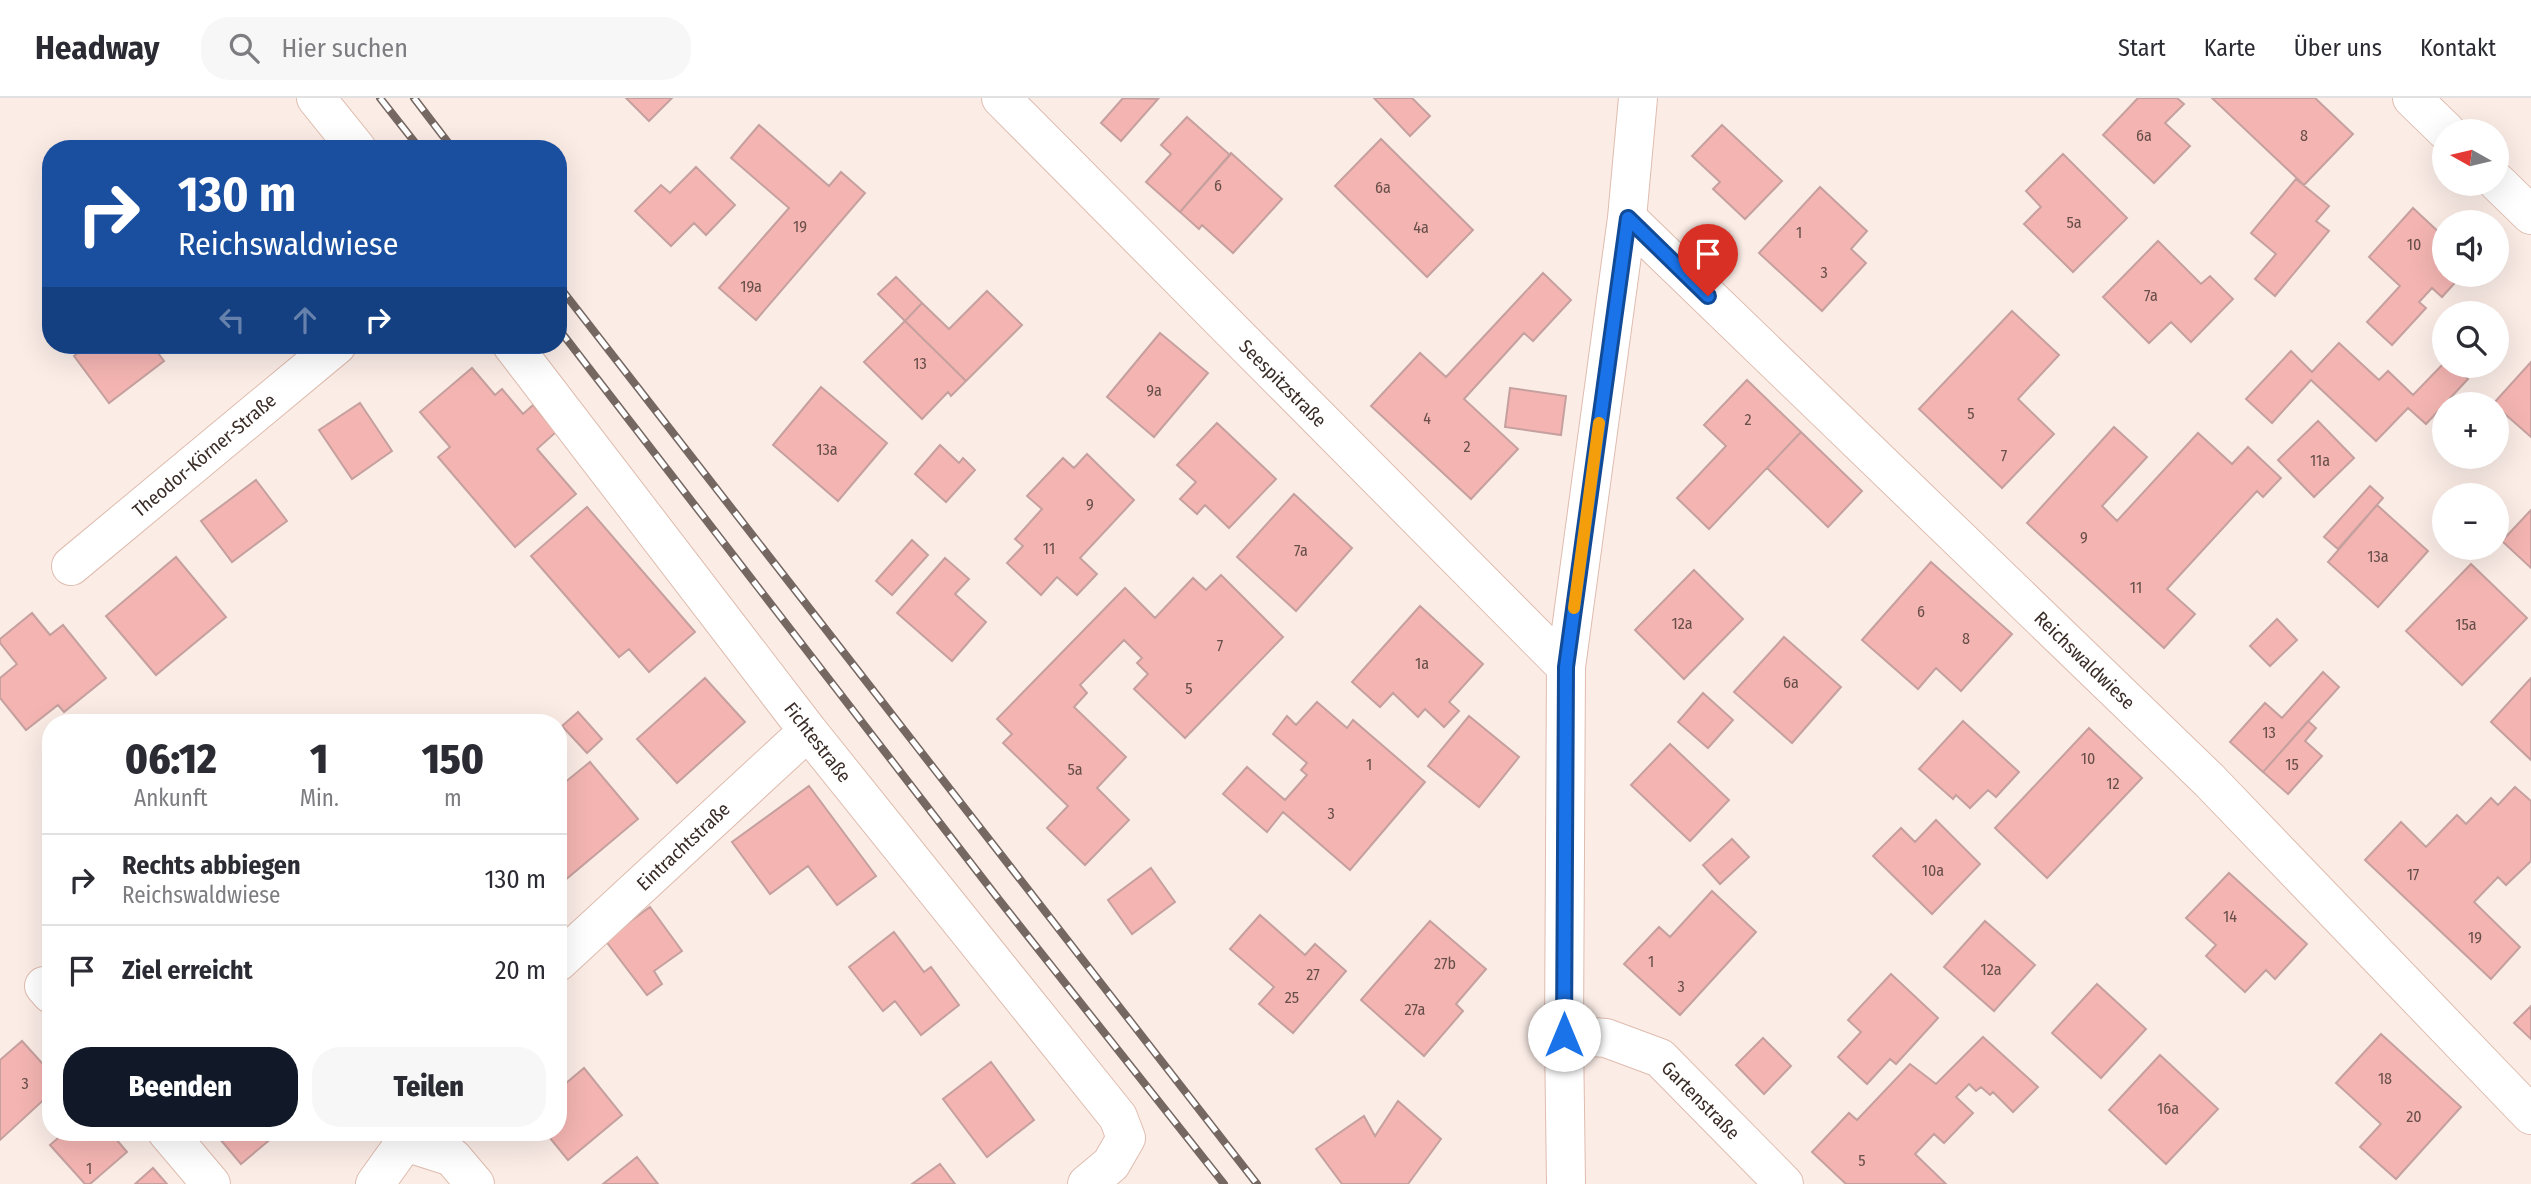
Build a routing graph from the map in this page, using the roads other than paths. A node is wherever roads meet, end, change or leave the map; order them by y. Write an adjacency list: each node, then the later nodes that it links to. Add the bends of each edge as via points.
1 (316, 98): 6 (street)
2 (1001, 98): 13 (street, Seespitzstraße)
3 (1638, 98): 9 (street)
4 (2412, 98): 5 (street)
5 (2434, 119)
6 (350, 140)
7 (2510, 195): 8 (street)
8 (2531, 215)
9 (1628, 218): 13 (street); 17 (street, Reichswaldwiese, via 2209,780)
10 (326, 354): 12 (street, Theodor-Körner-Straße)
11 (519, 354): 14 (street, Fichtestraße)
12 (71, 566)
13 (1566, 667): 16 (street)
14 (808, 731): 15 (street, Eintrachtstraße); 24 (street, Fichtestraße, via 1118,1117 1126,1138 1111,1164)
15 (567, 954)
16 (1564, 1035): 25 (street); 26 (street, Gartenstraße, via 1606,1038 1660,1058)
17 (2531, 1115)
18 (175, 1141): 21 (street)
19 (404, 1141): 22 (street)
20 (416, 1141): 23 (street, via 452,1157)
21 (211, 1184)
22 (375, 1184)
23 (475, 1184)
24 (1087, 1184)
25 (1566, 1184)
26 (1783, 1184)

